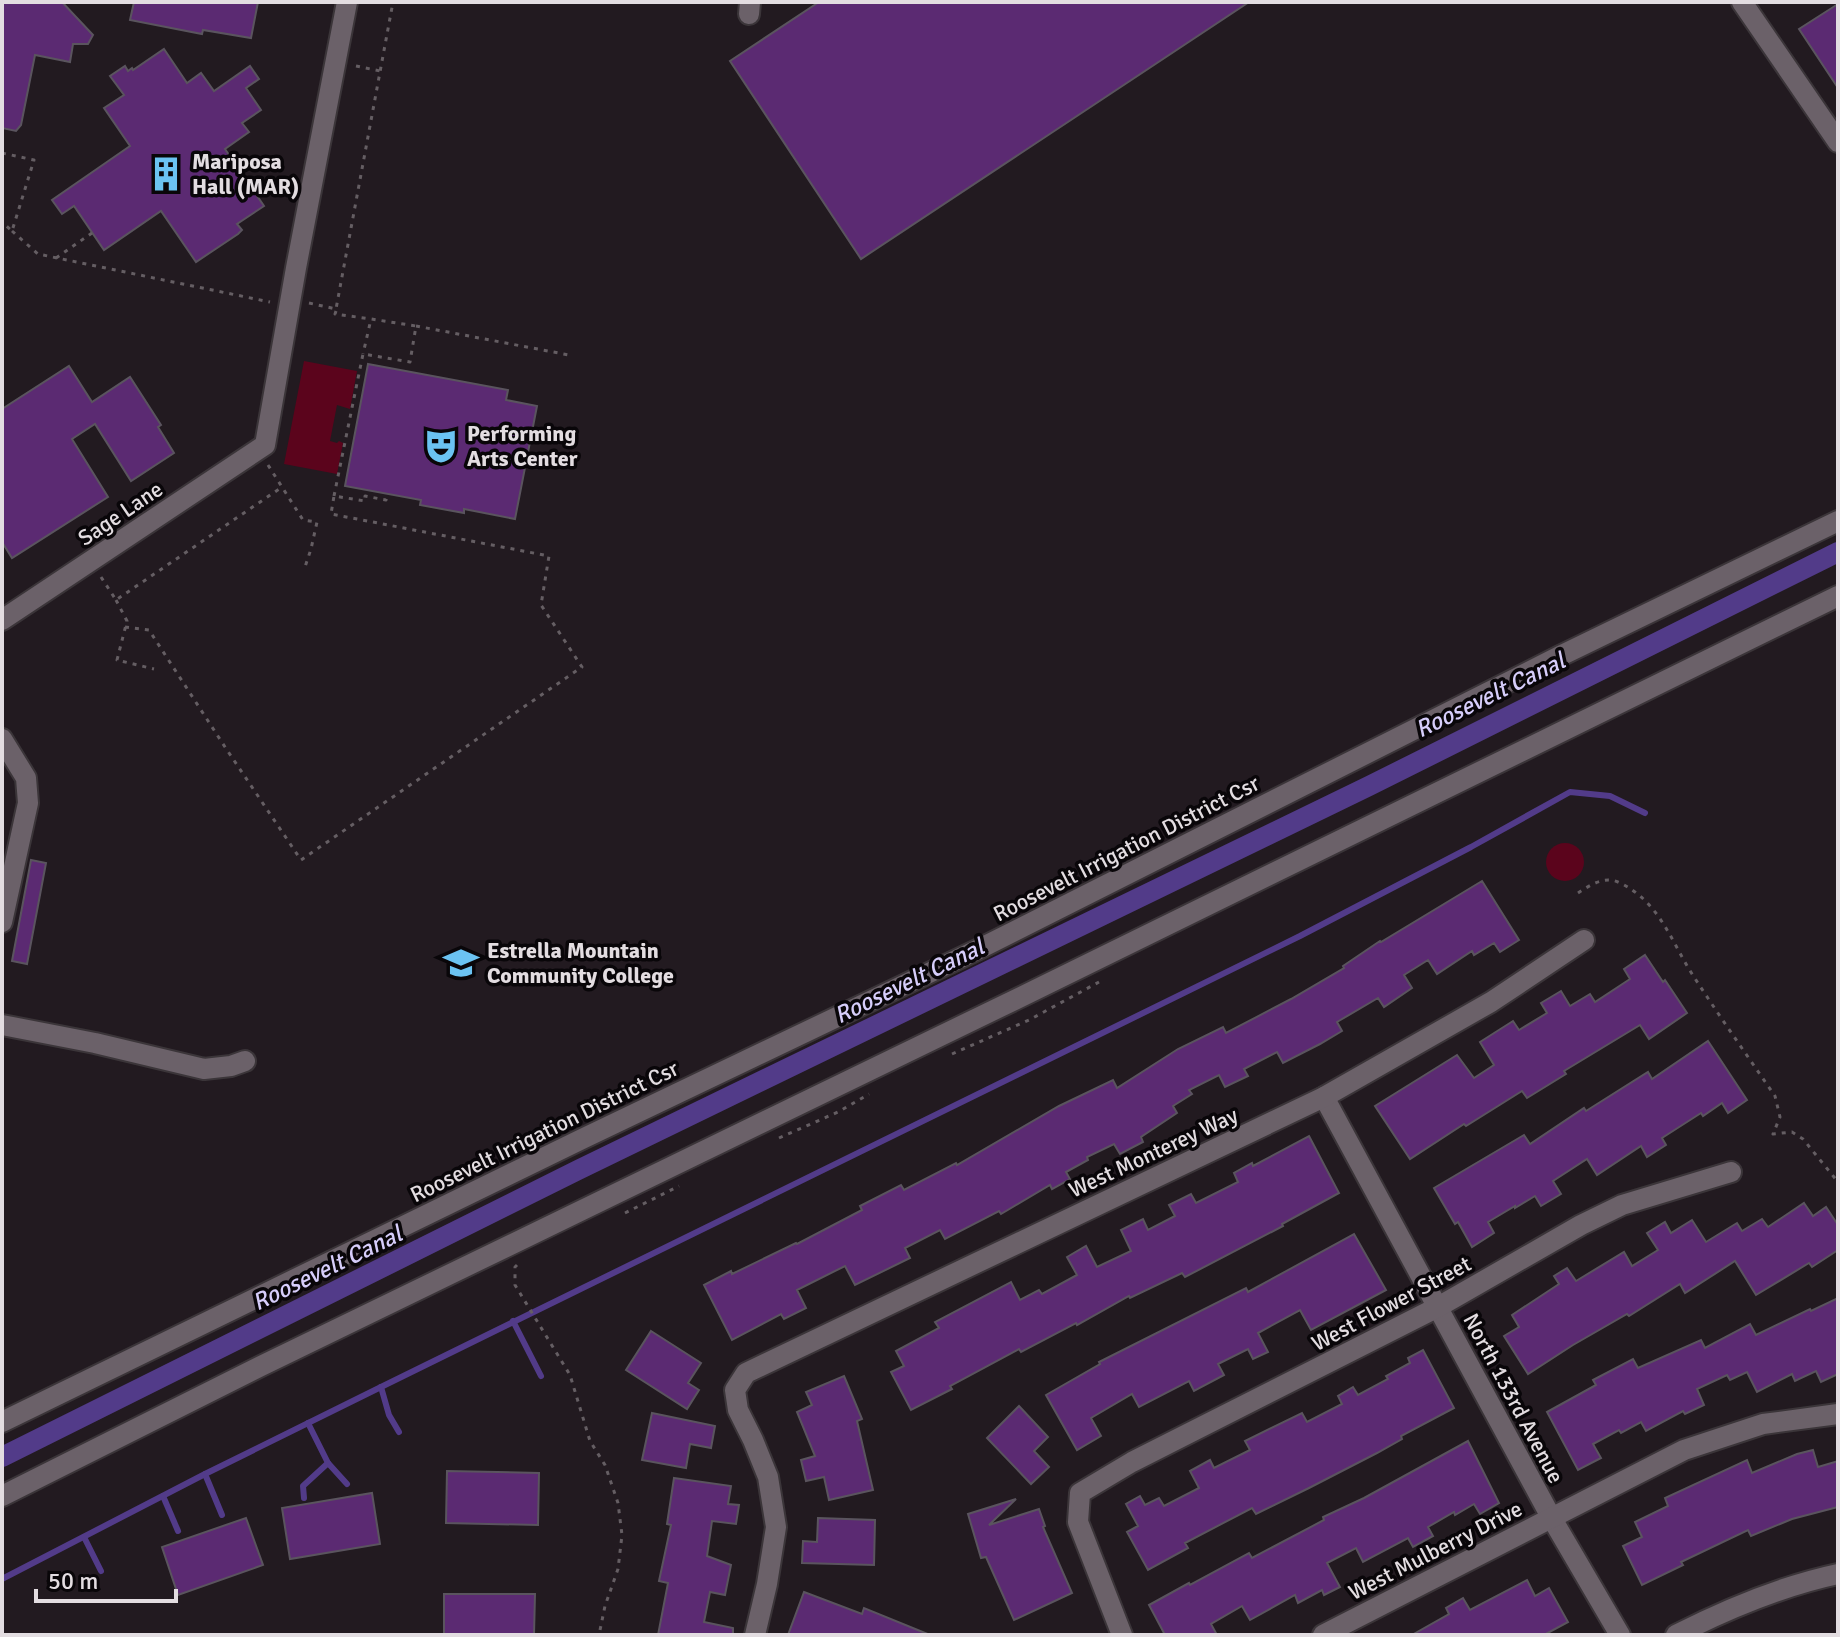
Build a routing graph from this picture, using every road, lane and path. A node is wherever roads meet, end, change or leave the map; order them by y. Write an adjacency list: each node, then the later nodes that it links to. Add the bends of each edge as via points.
1 (347, 2): 10 (street)
2 (393, 2): 11 (path)
3 (1742, 2): 4 (street)
4 (1836, 134)
5 (2, 153): 7 (path, via 34,160)
6 (2, 222): 7 (path)
7 (12, 231): 9 (path, via 38,254)
8 (92, 233): 9 (path)
9 (55, 258): 10 (path)
10 (284, 302): 11 (path); 16 (street)
11 (336, 309): 12 (path, via 335,314)
12 (371, 319): 13 (path); 14 (path)
13 (416, 326): 14 (path, via 410,362); 15 (path)
14 (363, 354): 19 (path)
15 (569, 355)
16 (262, 447): 17 (path); 21 (street, Sage Lane)
17 (282, 487): 22 (path, via 303,520 317,522); 24 (path)
18 (388, 494): 19 (path, via 386,500 365,496 365,501)
19 (334, 496): 26 (path, via 331,514 549,556 541,605 582,667 301,860 149,630)
20 (1838, 521): 46 (street, Roosevelt Irrigation District Csr, via 977,950)
21 (90, 562): 24 (path); 25 (street, Sage Lane)
22 (304, 570)
23 (1838, 596): 47 (street)
24 (116, 600): 26 (path)
25 (2, 620)
26 (125, 627): 27 (path, via 117,660)
27 (154, 669)
28 (2, 739): 30 (street, via 26,778 28,803)
29 (1578, 893): 40 (path, via 1596,881 1616,880 1647,901 1775,1096 1780,1117 1773,1134 1792,1132 1803,1139)
30 (2, 922)
31 (1584, 940): 37 (street, West Monterey Way, via 1491,1002)
32 (1110, 976): 34 (path)
33 (2, 1025): 35 (street, via 204,1069)
34 (949, 1055)
35 (245, 1061)
36 (873, 1092): 38 (path)
37 (1324, 1097): 44 (street, North 133rd Avenue); 51 (street, West Monterey Way, via 746,1373 735,1390 738,1410 768,1477 776,1527)
38 (773, 1141)
39 (1731, 1172): 44 (street, West Flower Street, via 1622,1205)
40 (1838, 1182)
41 (682, 1185): 42 (path)
42 (616, 1217)
43 (523, 1260): 50 (path, via 515,1267 515,1285 570,1375 590,1441 618,1503 618,1569)
44 (1438, 1307): 48 (street, North 133rd Avenue); 52 (street, West Flower Street, via 1080,1493 1078,1522)
45 (1838, 1414): 48 (street, West Mulberry Drive, via 1763,1424 1684,1450)
46 (2, 1422)
47 (2, 1496)
48 (1551, 1517): 53 (street, West Mulberry Drive); 54 (street, North 133rd Avenue)
49 (1838, 1574): 55 (street, via 1757,1599)
50 (599, 1635)
51 (755, 1635)
52 (1122, 1635)
53 (1323, 1635)
54 (1620, 1635)
55 (1676, 1635)

